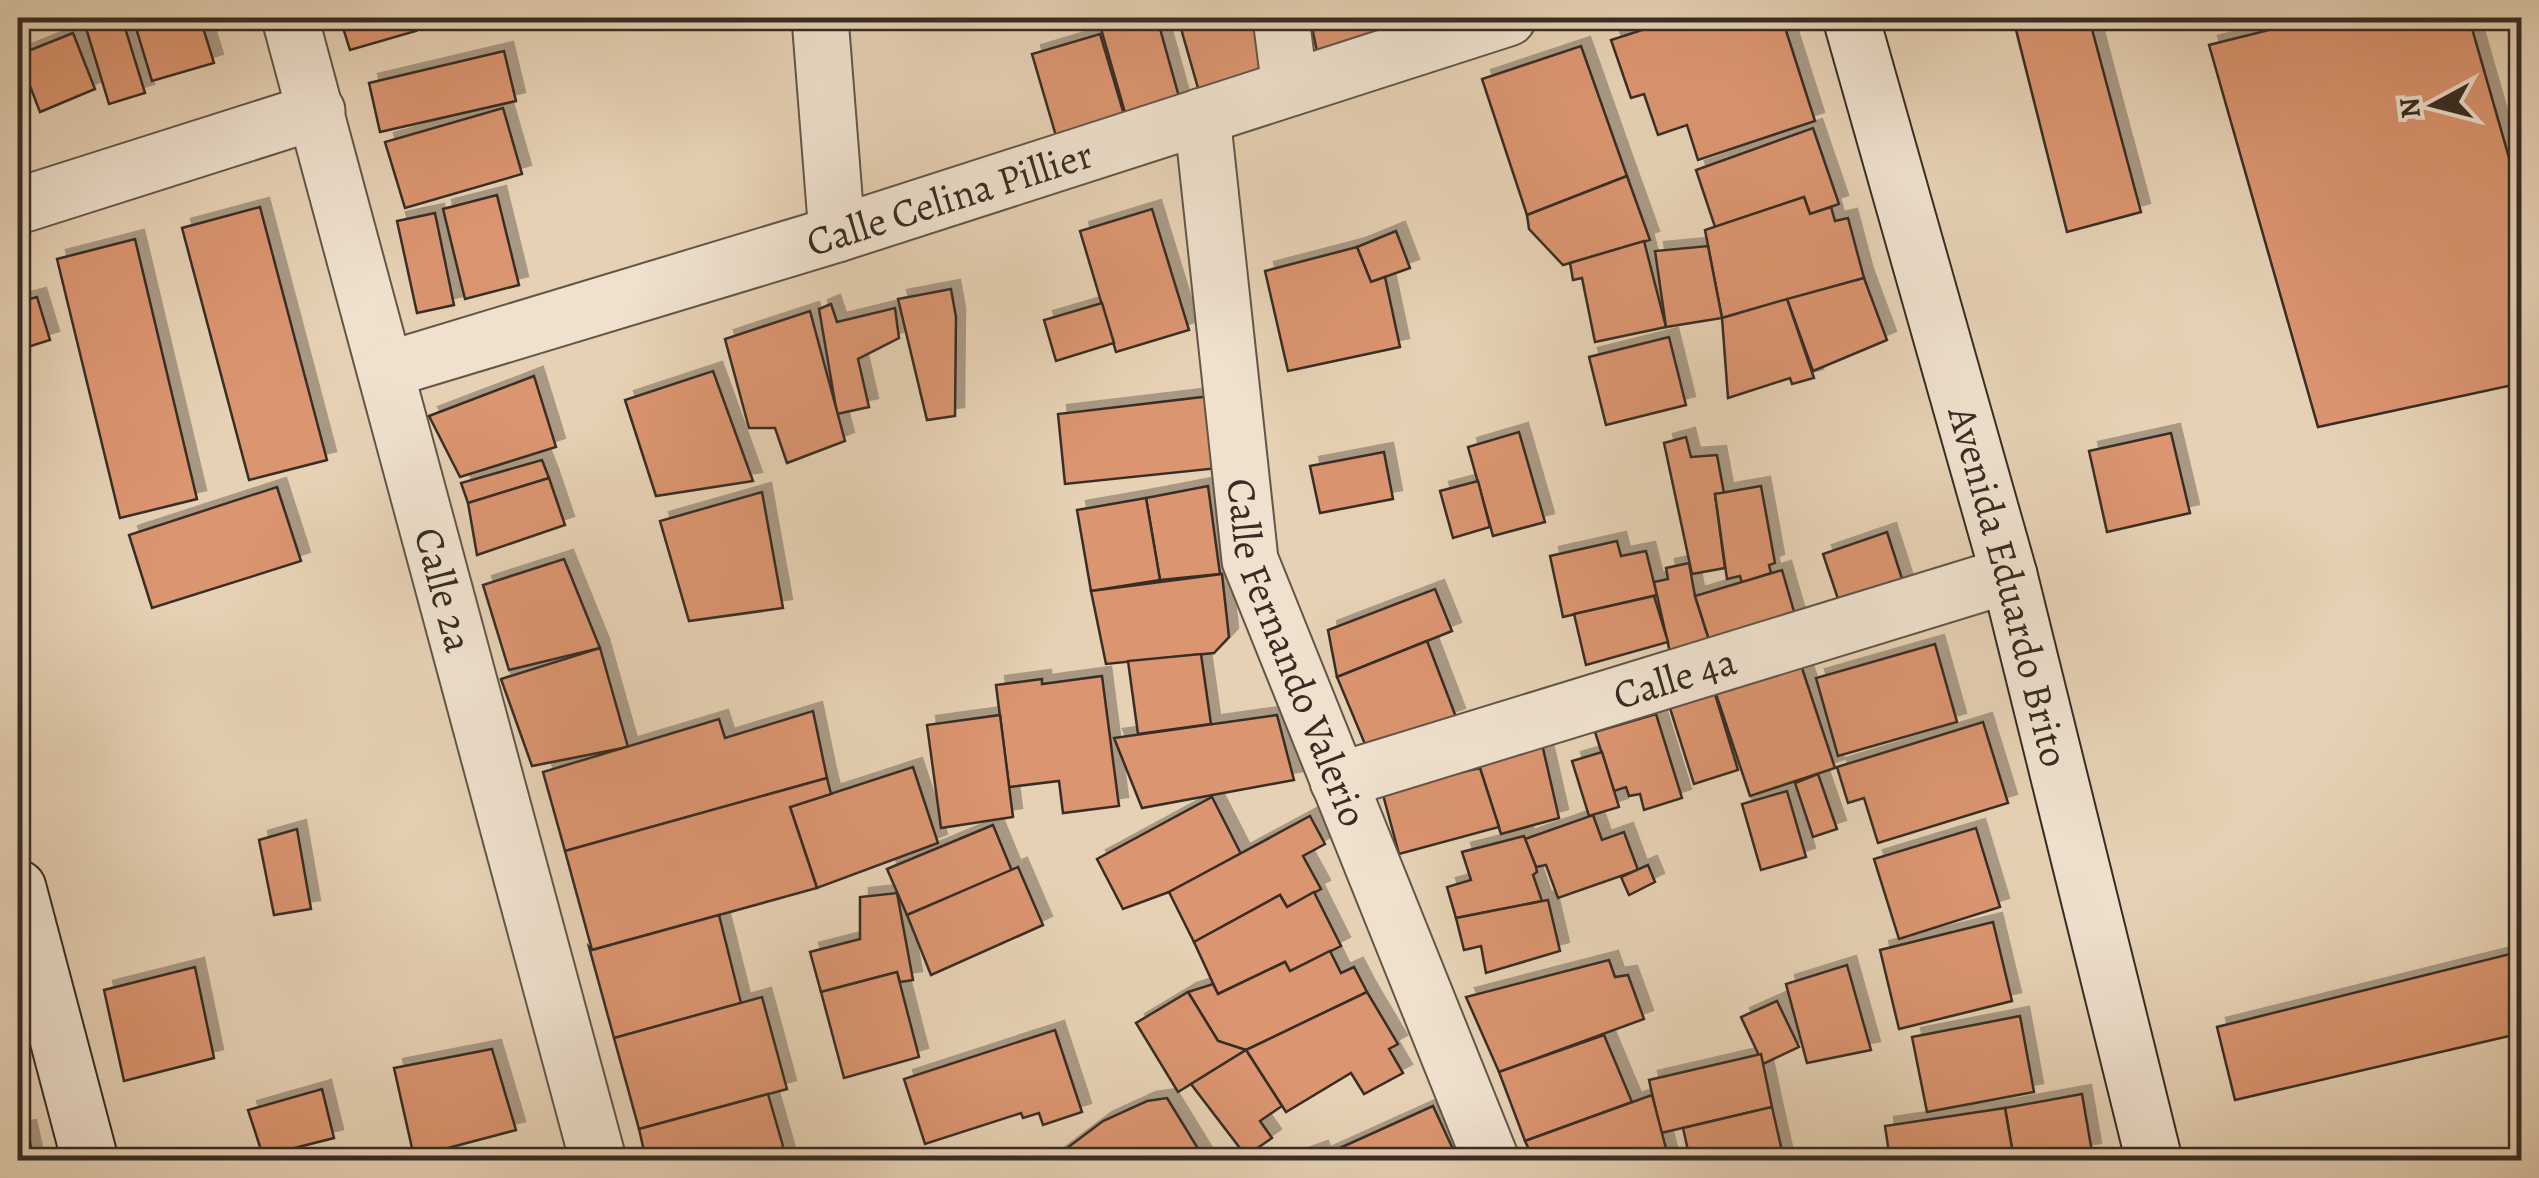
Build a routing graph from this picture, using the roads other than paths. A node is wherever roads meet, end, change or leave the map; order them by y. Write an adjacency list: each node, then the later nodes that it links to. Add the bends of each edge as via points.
1 (290, 18): 7 (street, Calle 2a)
2 (820, 18): 10 (street)
3 (1281, 18): 6 (street)
4 (1508, 18): 6 (street, Calle Celina Pillier)
5 (1851, 18): 12 (street, Avenida Eduardo Brito)
6 (1290, 88): 8 (street, Calle Celina Pillier)
7 (317, 111): 9 (street); 11 (street, Calle 2a)
8 (1202, 116): 10 (street, Calle Celina Pillier); 13 (street, Calle Fernando Valerio, via 1250,560)
9 (18, 206)
10 (837, 234): 11 (street, Calle Celina Pillier)
11 (387, 370): 16 (street, Calle 2a)
12 (2010, 575): 13 (street, Calle 4a); 18 (street, Avenida Eduardo Brito)
13 (1338, 780): 17 (street, Calle Fernando Valerio)
14 (18, 888): 15 (street)
15 (90, 1160)
16 (598, 1160)
17 (1491, 1160)
18 (2154, 1160)

